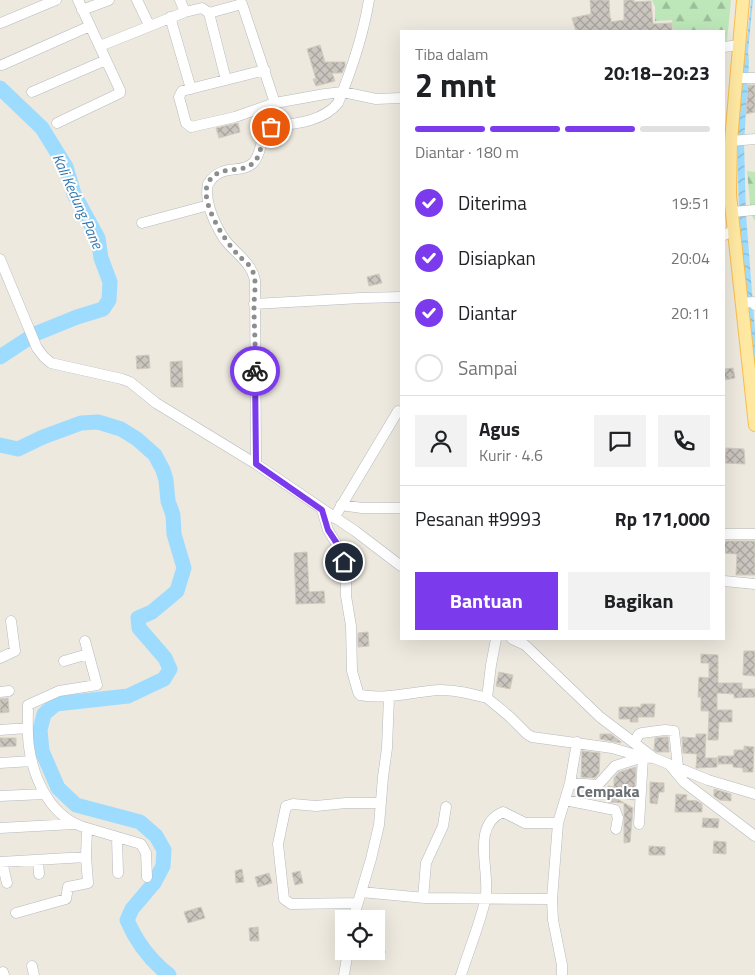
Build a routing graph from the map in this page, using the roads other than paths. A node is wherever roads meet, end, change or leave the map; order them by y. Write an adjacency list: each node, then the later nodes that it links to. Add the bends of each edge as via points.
1 (56, 0): 11 (street)
2 (109, 0): 7 (street)
3 (137, 0): 12 (street)
4 (180, 0): 8 (street)
5 (368, 0): 24 (street, via 358,51)
6 (743, 0): 14 (main road)
7 (80, 5): 13 (street)
8 (185, 12): 9 (street, via 202,8); 10 (street)
9 (209, 13): 19 (street, via 240,3 244,5); 21 (street)
10 (170, 17): 12 (street); 22 (street)
11 (1, 23)
12 (149, 25): 15 (street)
13 (90, 26): 15 (street); 18 (street)
14 (740, 45): 16 (street); 20 (main road)
15 (100, 46): 17 (street)
16 (725, 46)
17 (106, 60): 23 (street); 27 (street, via 120,93)
18 (2, 65)
19 (265, 70): 21 (street); 26 (street)
20 (745, 78): 29 (main road)
21 (226, 80): 22 (street)
22 (190, 89): 26 (street, via 182,91 179,97 186,123 191,127)
23 (32, 92)
24 (342, 92): 25 (street, via 376,99); 26 (street); 30 (street, via 330,111 308,121 267,130 253,164 228,169 211,179 207,189)
25 (400, 98)
26 (275, 103)
27 (57, 124)
28 (752, 139): 29 (street)
29 (734, 140): 31 (main road, via 730,195)
30 (209, 205): 32 (street); 37 (street, via 225,239 253,272)
31 (743, 211): 33 (main road)
32 (142, 223)
33 (729, 233): 36 (main road)
34 (0, 259): 41 (street, via 37,348 51,363 130,382 156,403)
35 (400, 297): 37 (street)
36 (748, 303): 38 (main road)
37 (254, 304): 41 (street)
38 (754, 392): 40 (main road)
39 (398, 411): 42 (street)
40 (755, 425)
41 (256, 464): 44 (street)
42 (341, 505): 43 (street); 44 (street)
43 (400, 508)
44 (328, 514): 47 (street); 57 (street, via 328,530 340,548 344,562 352,671 358,692 370,697)
45 (725, 534): 46 (street)
46 (755, 534)
47 (400, 565)
48 (725, 581): 49 (street)
49 (755, 584)
50 (12, 621): 55 (street, via 15,651)
51 (496, 640): 58 (street)
52 (514, 640): 62 (street, via 525,646 600,717)
53 (85, 641): 54 (street)
54 (88, 654): 56 (street); 59 (street, via 97,685 27,700)
55 (0, 658)
56 (64, 661)
57 (389, 697): 58 (street, via 441,690 463,691); 72 (street)
58 (487, 698): 61 (street, via 527,734 548,740)
59 (28, 728): 60 (street); 64 (street)
60 (0, 730)
61 (577, 742): 63 (street); 67 (street)
62 (634, 743): 63 (street, via 646,750); 66 (street, via 642,732 674,731)
63 (648, 757): 66 (street); 67 (street, via 615,766 598,785); 76 (street)
64 (32, 761): 65 (street); 68 (street)
65 (0, 763)
66 (673, 766): 69 (street); 80 (street, via 684,782)
67 (570, 784): 71 (street)
68 (45, 794): 70 (street); 74 (street, via 55,810)
69 (755, 794)
70 (0, 796)
71 (564, 800): 75 (street); 79 (street, via 615,810 618,818)
72 (381, 804): 89 (street, via 379,825); 93 (street, via 293,804 285,809 278,844 284,899 291,904)
73 (446, 807): 90 (street, via 436,843 426,863)
74 (74, 824): 77 (street); 78 (street)
75 (558, 824): 91 (street, via 523,822 503,812 492,819 486,829); 92 (street)
76 (639, 824)
77 (0, 828)
78 (87, 828): 81 (street); 82 (street)
79 (616, 829)
80 (755, 836)
81 (117, 837): 86 (street); 87 (street, via 141,844 146,853)
82 (86, 857): 83 (street); 95 (street, via 88,883 68,887 66,899)
83 (38, 860): 84 (street); 85 (street)
84 (1, 862): 88 (street)
85 (39, 874)
86 (118, 874)
87 (147, 876)
88 (7, 883)
89 (361, 892): 90 (street); 93 (street)
90 (423, 898): 91 (street)
91 (486, 898): 92 (street); 98 (street)
92 (552, 899): 99 (street)
93 (357, 903): 94 (street)
94 (355, 910)
95 (16, 913)
96 (346, 960): 97 (street)
97 (344, 975)
98 (461, 975)
99 (562, 975)

